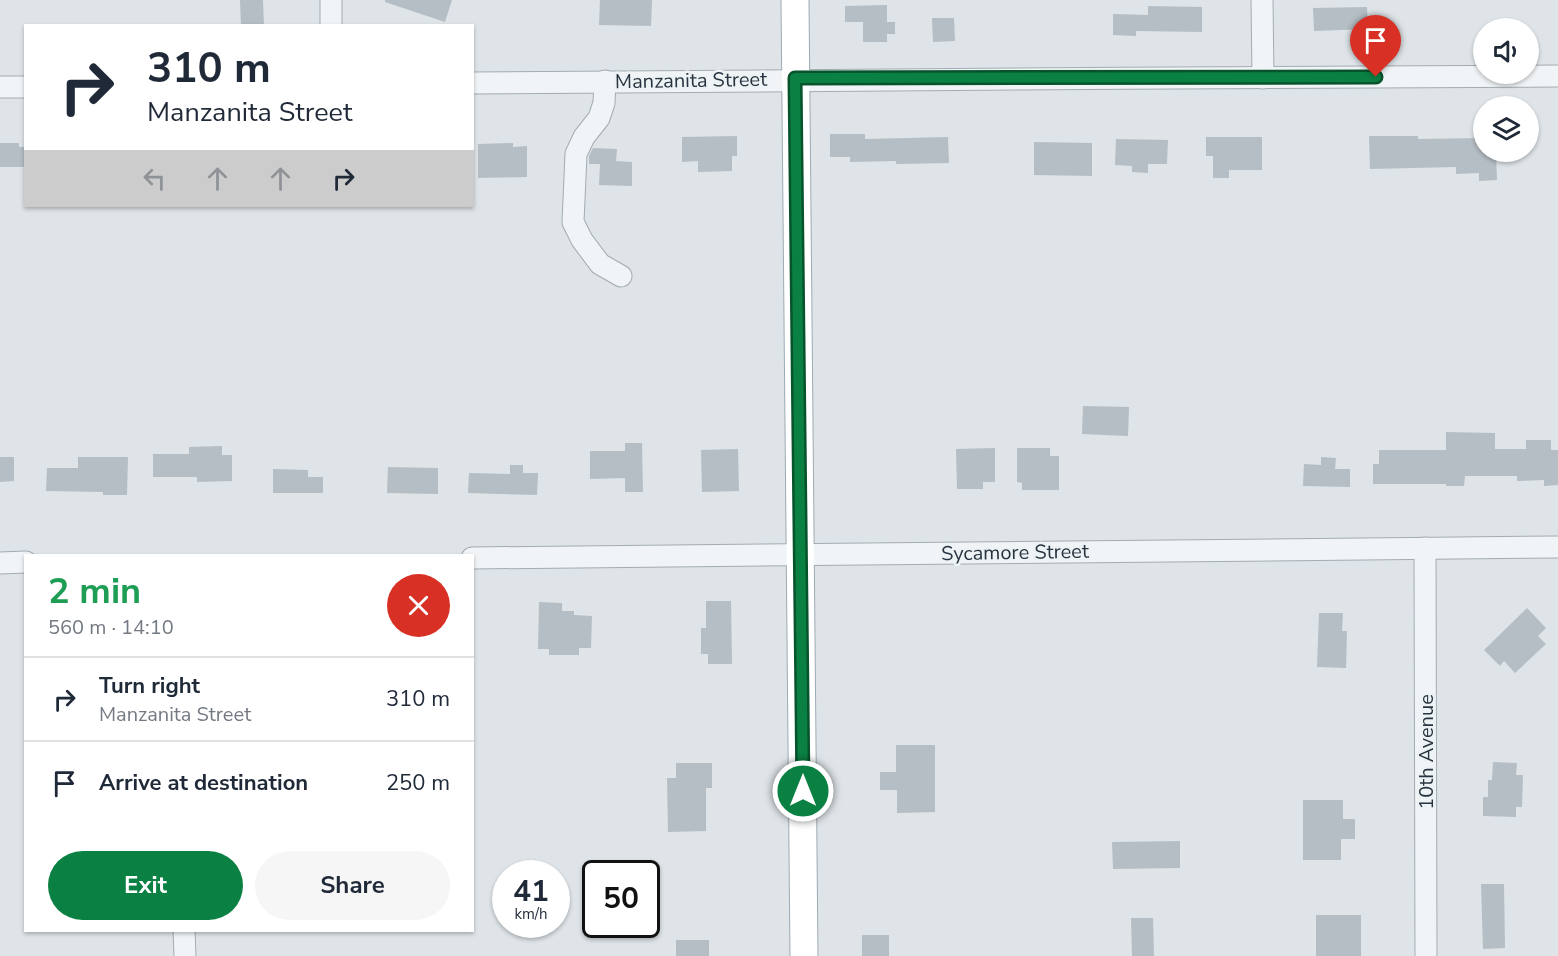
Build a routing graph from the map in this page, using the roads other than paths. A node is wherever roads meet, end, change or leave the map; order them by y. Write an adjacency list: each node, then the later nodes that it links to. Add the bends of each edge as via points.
1 (331, 0): 4 (street)
2 (795, 0): 6 (main road)
3 (1262, 0): 7 (street)
4 (331, 24)
5 (1558, 76): 7 (street, Manzanita Street)
6 (795, 78): 7 (street, Manzanita Street); 8 (street, Manzanita Street); 15 (main road)
7 (1263, 78)
8 (605, 81): 9 (street, Manzanita Street); 12 (street, via 599,118 576,154 573,222 600,264)
9 (474, 83)
10 (0, 87): 11 (street)
11 (24, 87)
12 (621, 276)
13 (1558, 547): 14 (street, Sycamore Street)
14 (1425, 548): 15 (street, Sycamore Street); 22 (street, 10th Avenue)
15 (801, 555): 16 (street, Sycamore Street); 21 (main road)
16 (474, 558)
17 (0, 562): 18 (street)
18 (24, 562)
19 (184, 932): 20 (street)
20 (185, 956)
21 (804, 956)
22 (1426, 956)

